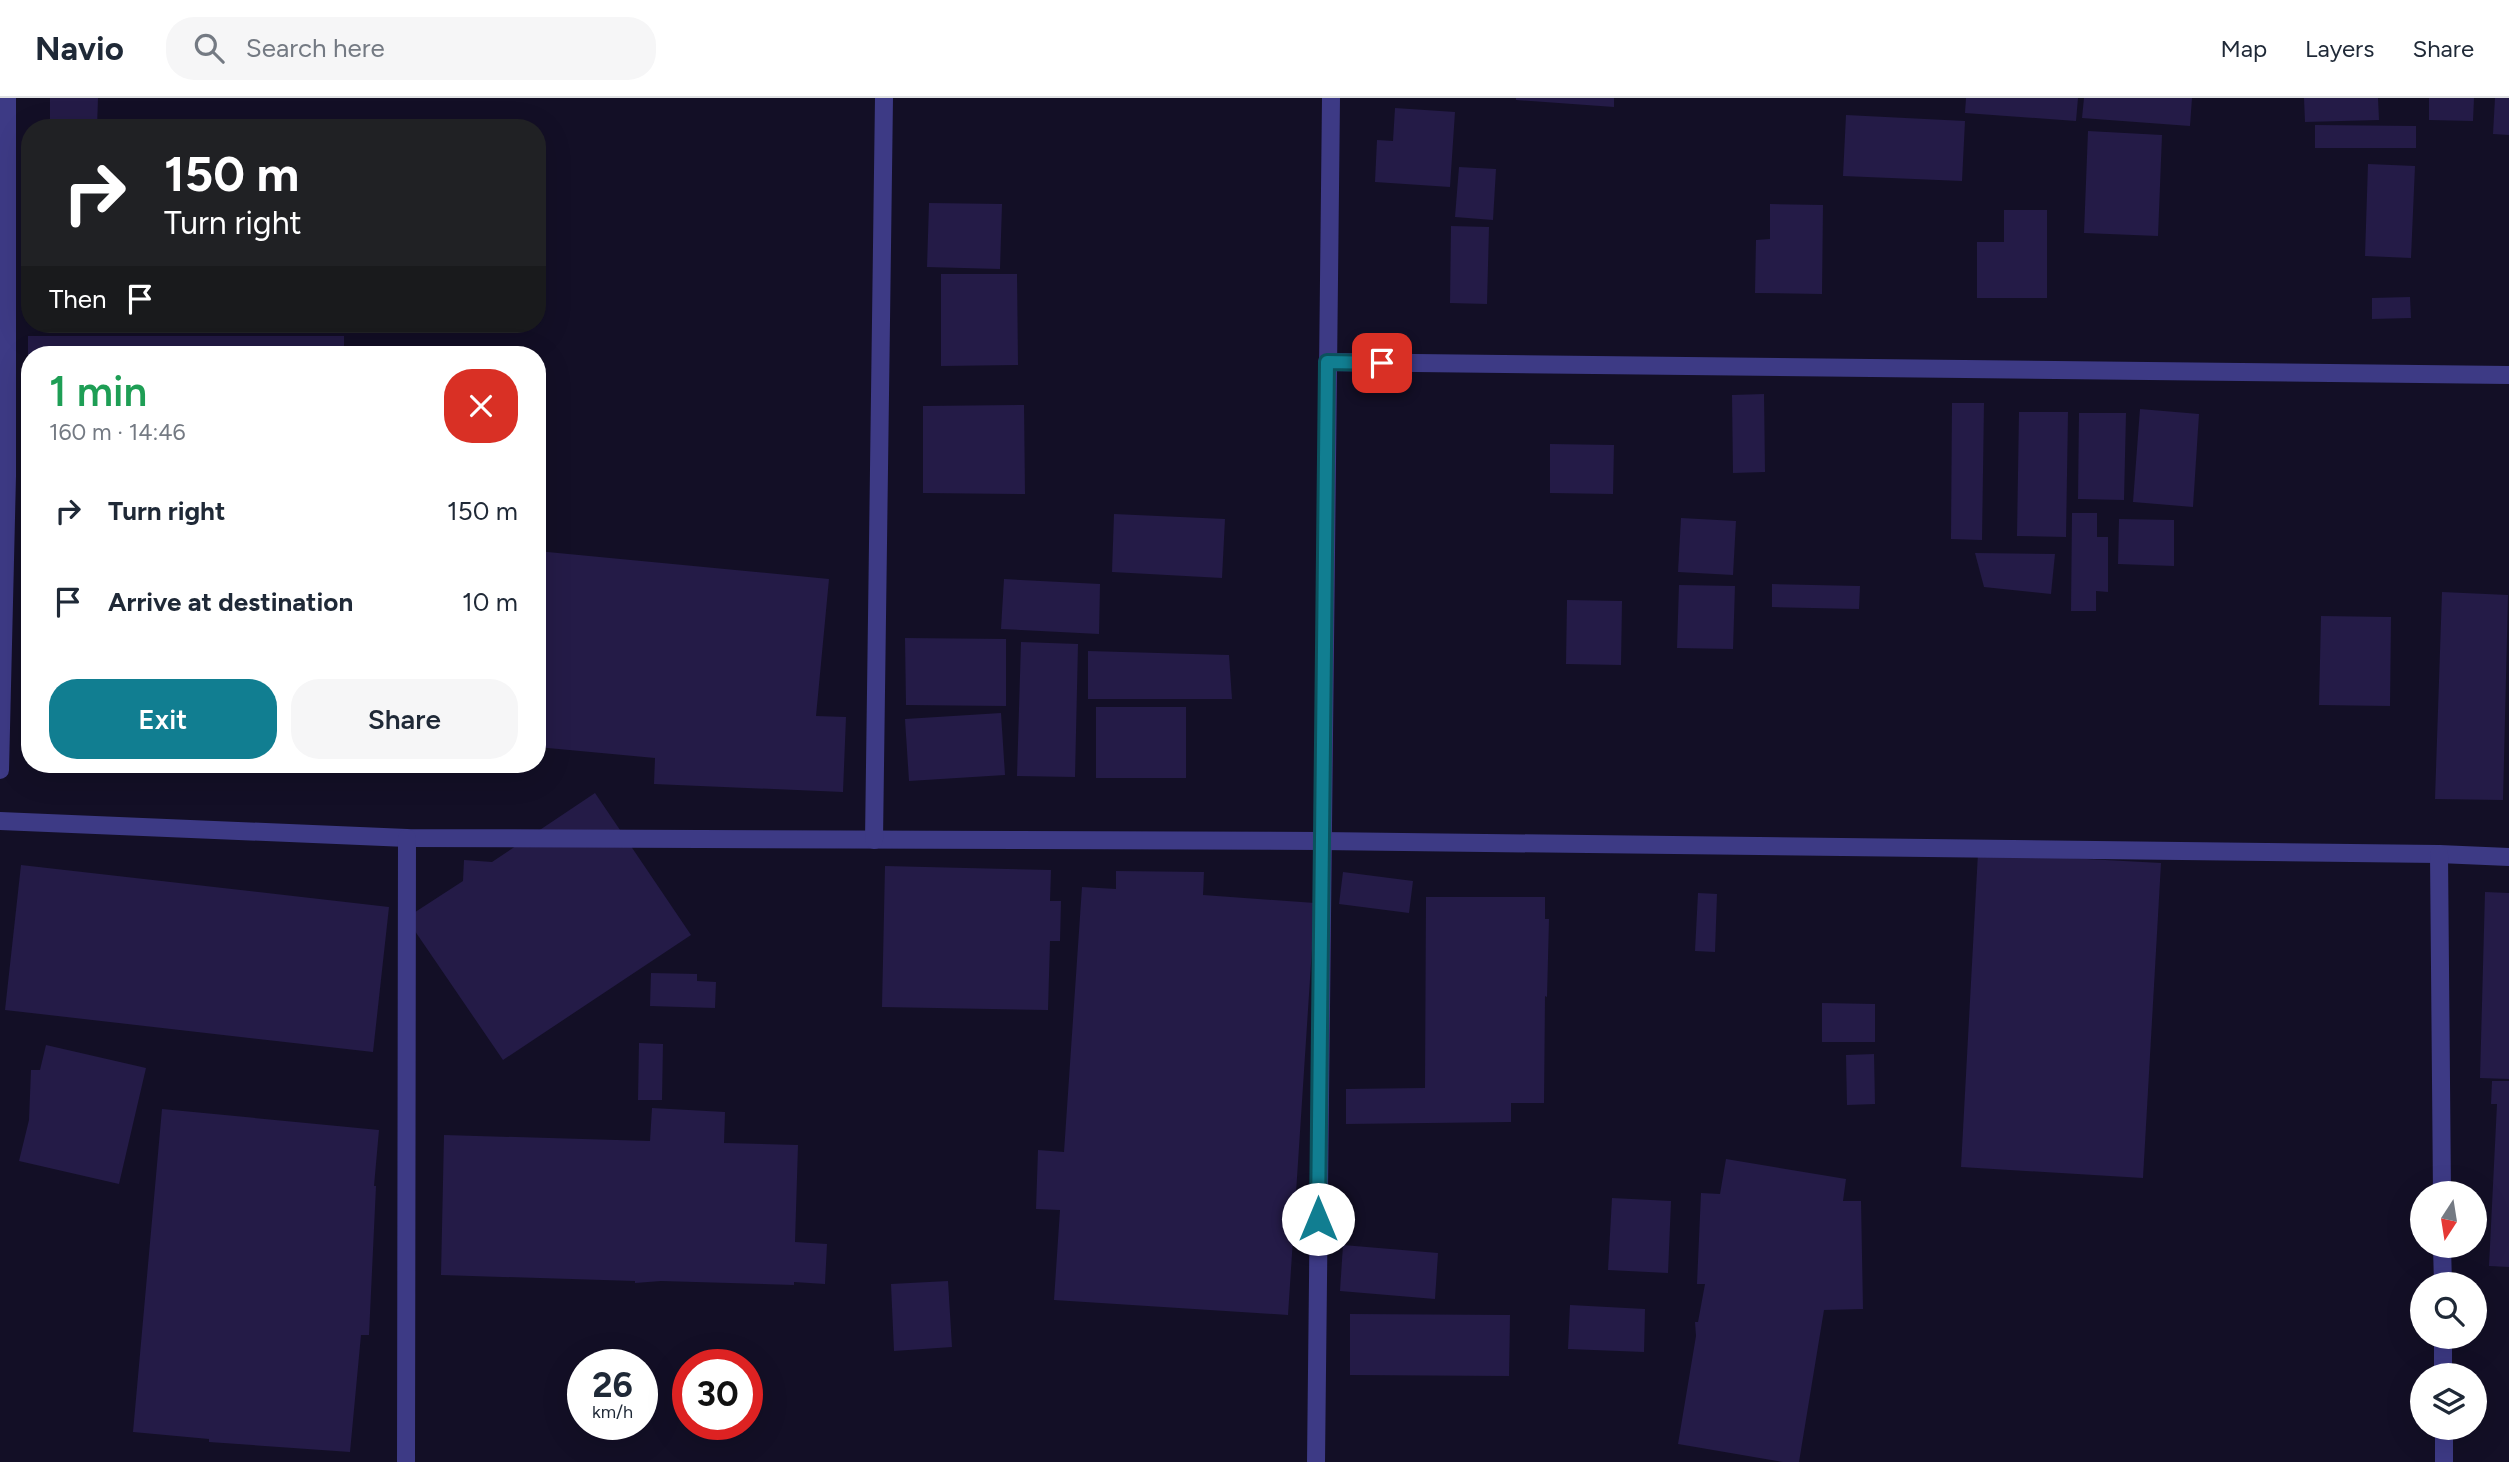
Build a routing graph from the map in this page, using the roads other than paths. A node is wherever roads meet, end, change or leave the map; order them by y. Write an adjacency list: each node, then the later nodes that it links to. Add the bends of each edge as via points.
1 (7, 98): 6 (street, via 7,476)
2 (884, 98): 9 (street)
3 (1331, 98): 4 (street)
4 (1327, 362): 5 (street); 10 (street)
5 (2509, 374)
6 (0, 770)
7 (0, 821): 8 (street)
8 (407, 838): 9 (street); 15 (street)
9 (874, 840): 10 (street)
10 (1321, 841): 11 (street); 16 (street)
11 (2439, 854): 12 (street); 13 (street)
12 (2509, 857)
13 (2442, 1181)
14 (2444, 1440): 17 (street)
15 (407, 1462)
16 (1316, 1462)
17 (2444, 1462)

